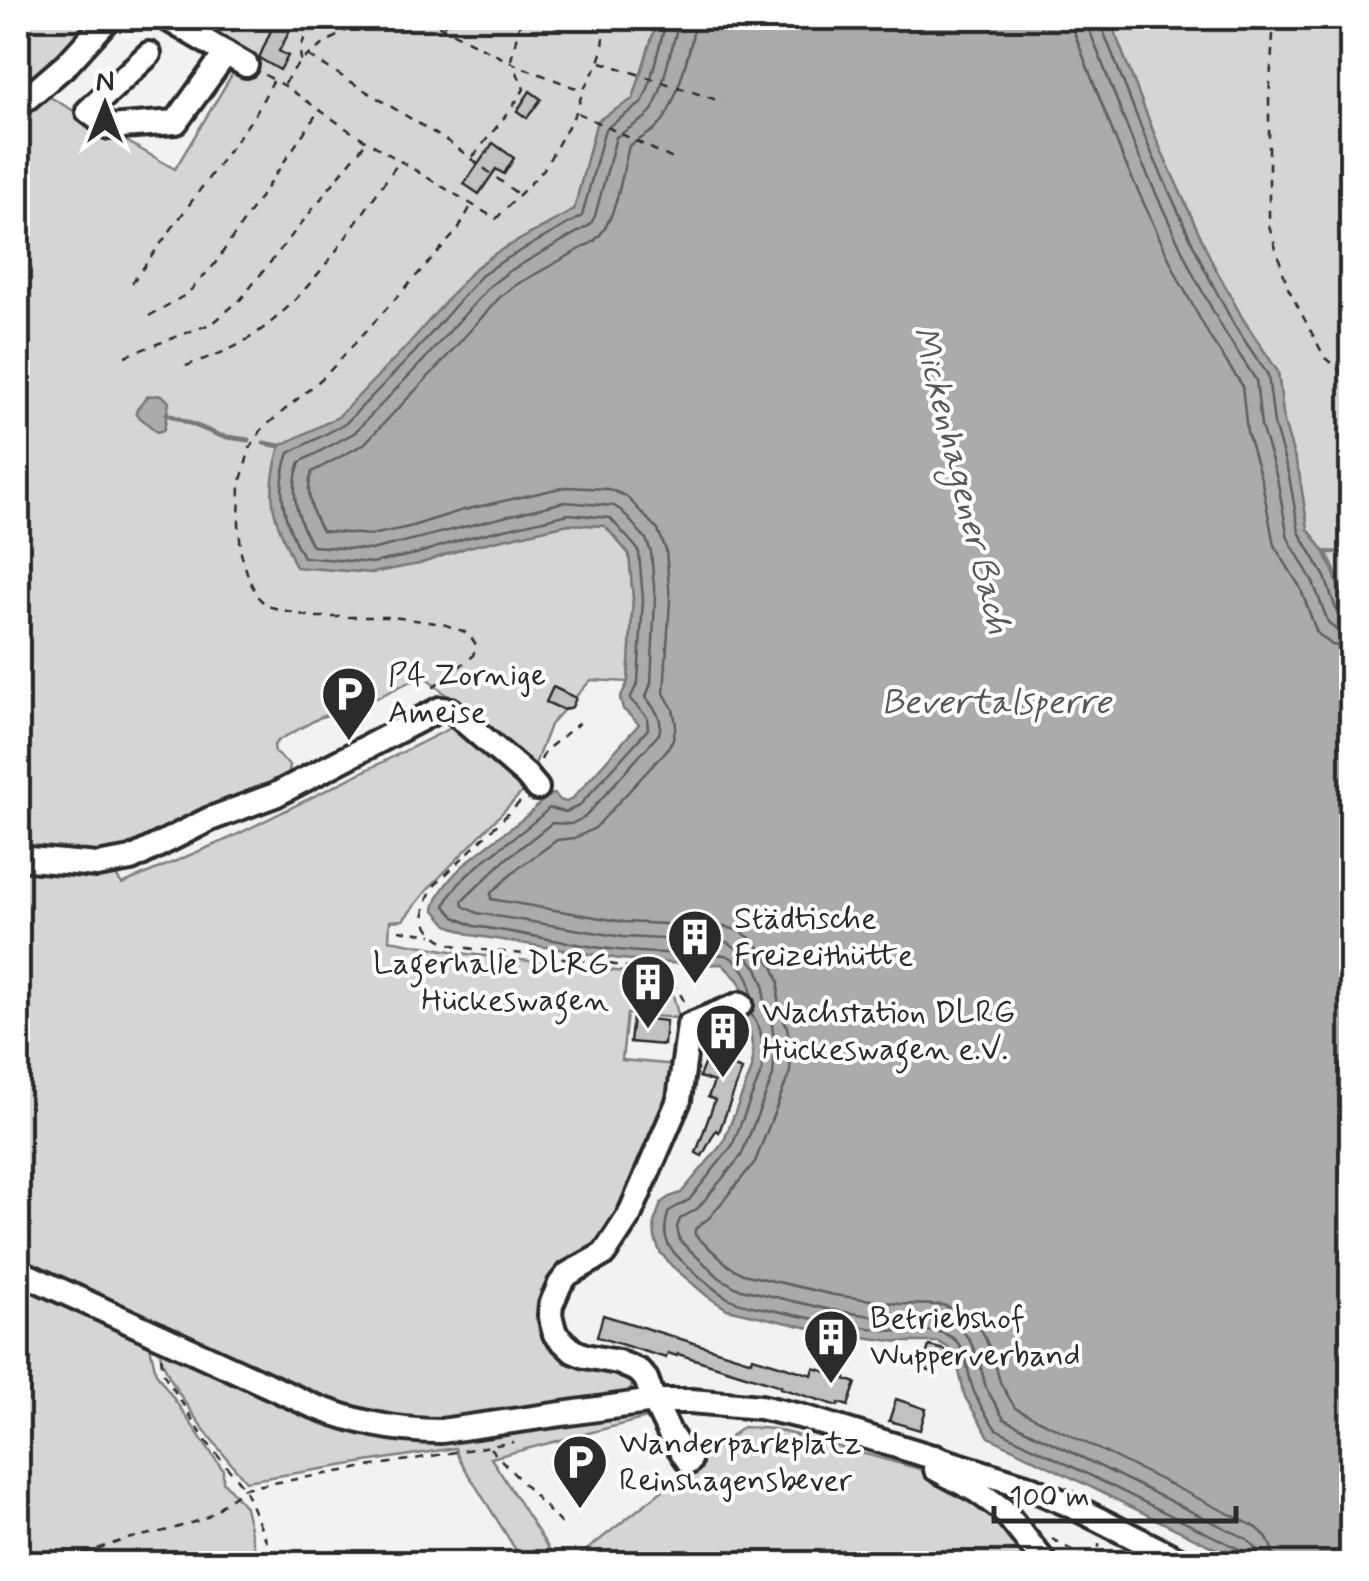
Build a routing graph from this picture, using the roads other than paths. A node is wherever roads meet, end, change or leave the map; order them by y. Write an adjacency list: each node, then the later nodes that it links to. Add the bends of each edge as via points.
1 (109, 18): 4 (street)
2 (166, 18): 3 (street, via 236,59 176,122 109,127 88,111)
3 (149, 54)
4 (18, 106)
5 (534, 785): 6 (street, via 450,710 440,709 275,795 131,859 98,866)
6 (18, 858)
7 (740, 1004): 9 (street, via 690,1024 680,1100 629,1216 604,1254 568,1274 550,1305 552,1326 564,1344 639,1371)
8 (18, 1271): 9 (street, via 347,1419 441,1431)
9 (654, 1401): 10 (street, via 760,1407); 11 (street)
10 (934, 1456): 12 (street, via 936,1468 1002,1510); 13 (street, via 1026,1486)
11 (690, 1462)
12 (1046, 1553)
13 (1187, 1564)

